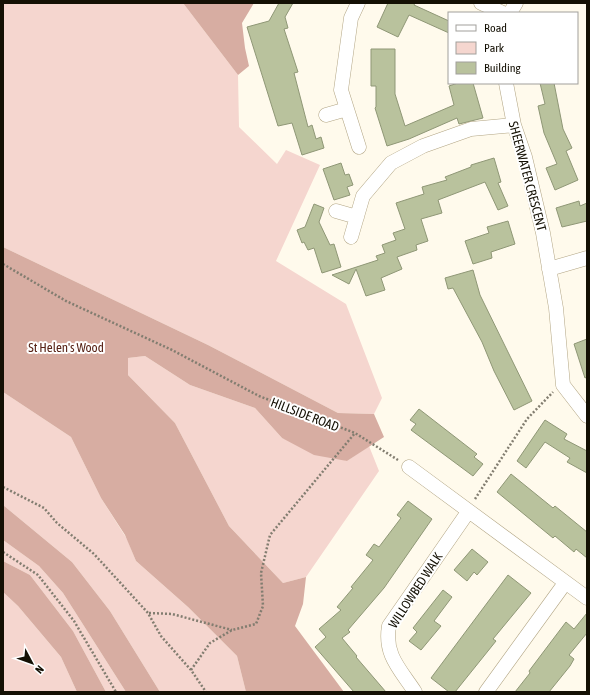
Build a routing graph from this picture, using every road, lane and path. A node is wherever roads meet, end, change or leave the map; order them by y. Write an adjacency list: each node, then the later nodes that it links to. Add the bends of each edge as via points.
1 (358, 3): 7 (street, via 351,18 341,90)
2 (481, 3): 4 (street)
3 (516, 3): 5 (street)
4 (501, 12)
5 (511, 12)
6 (506, 84): 9 (street, SHEERWATER CRESCENT)
7 (346, 109): 8 (street); 10 (street)
8 (326, 115)
9 (514, 125): 12 (street, via 471,129 423,146 391,163 363,196); 16 (street, SHEERWATER CRESCENT, via 525,157)
10 (359, 147)
11 (336, 211): 12 (street)
12 (357, 217): 13 (street)
13 (351, 237)
14 (587, 258): 16 (street)
15 (3, 264): 19 (path, HILLSIDE ROAD, via 66,301 172,350 259,396)
16 (549, 269): 17 (street, SHEERWATER CRESCENT, via 556,308)
17 (563, 385): 18 (street); 22 (path, via 548,395 527,419)
18 (587, 416)
19 (355, 433): 20 (path, HILLSIDE ROAD); 27 (path, via 270,534 261,573 263,606 256,624)
20 (410, 467): 22 (street)
21 (3, 487): 26 (path, via 44,508 57,523 94,554)
22 (468, 512): 24 (street); 31 (street, WILLOWBED WALK, via 389,626 387,639 390,653)
23 (3, 552): 30 (path, via 38,575 74,622)
24 (565, 583): 25 (street); 32 (street)
25 (587, 598)
26 (148, 613): 27 (path, via 172,614); 28 (path, via 161,636)
27 (232, 630): 28 (path, via 210,643)
28 (191, 670): 29 (path)
29 (204, 691)
30 (116, 692)
31 (415, 692)
32 (486, 692)

